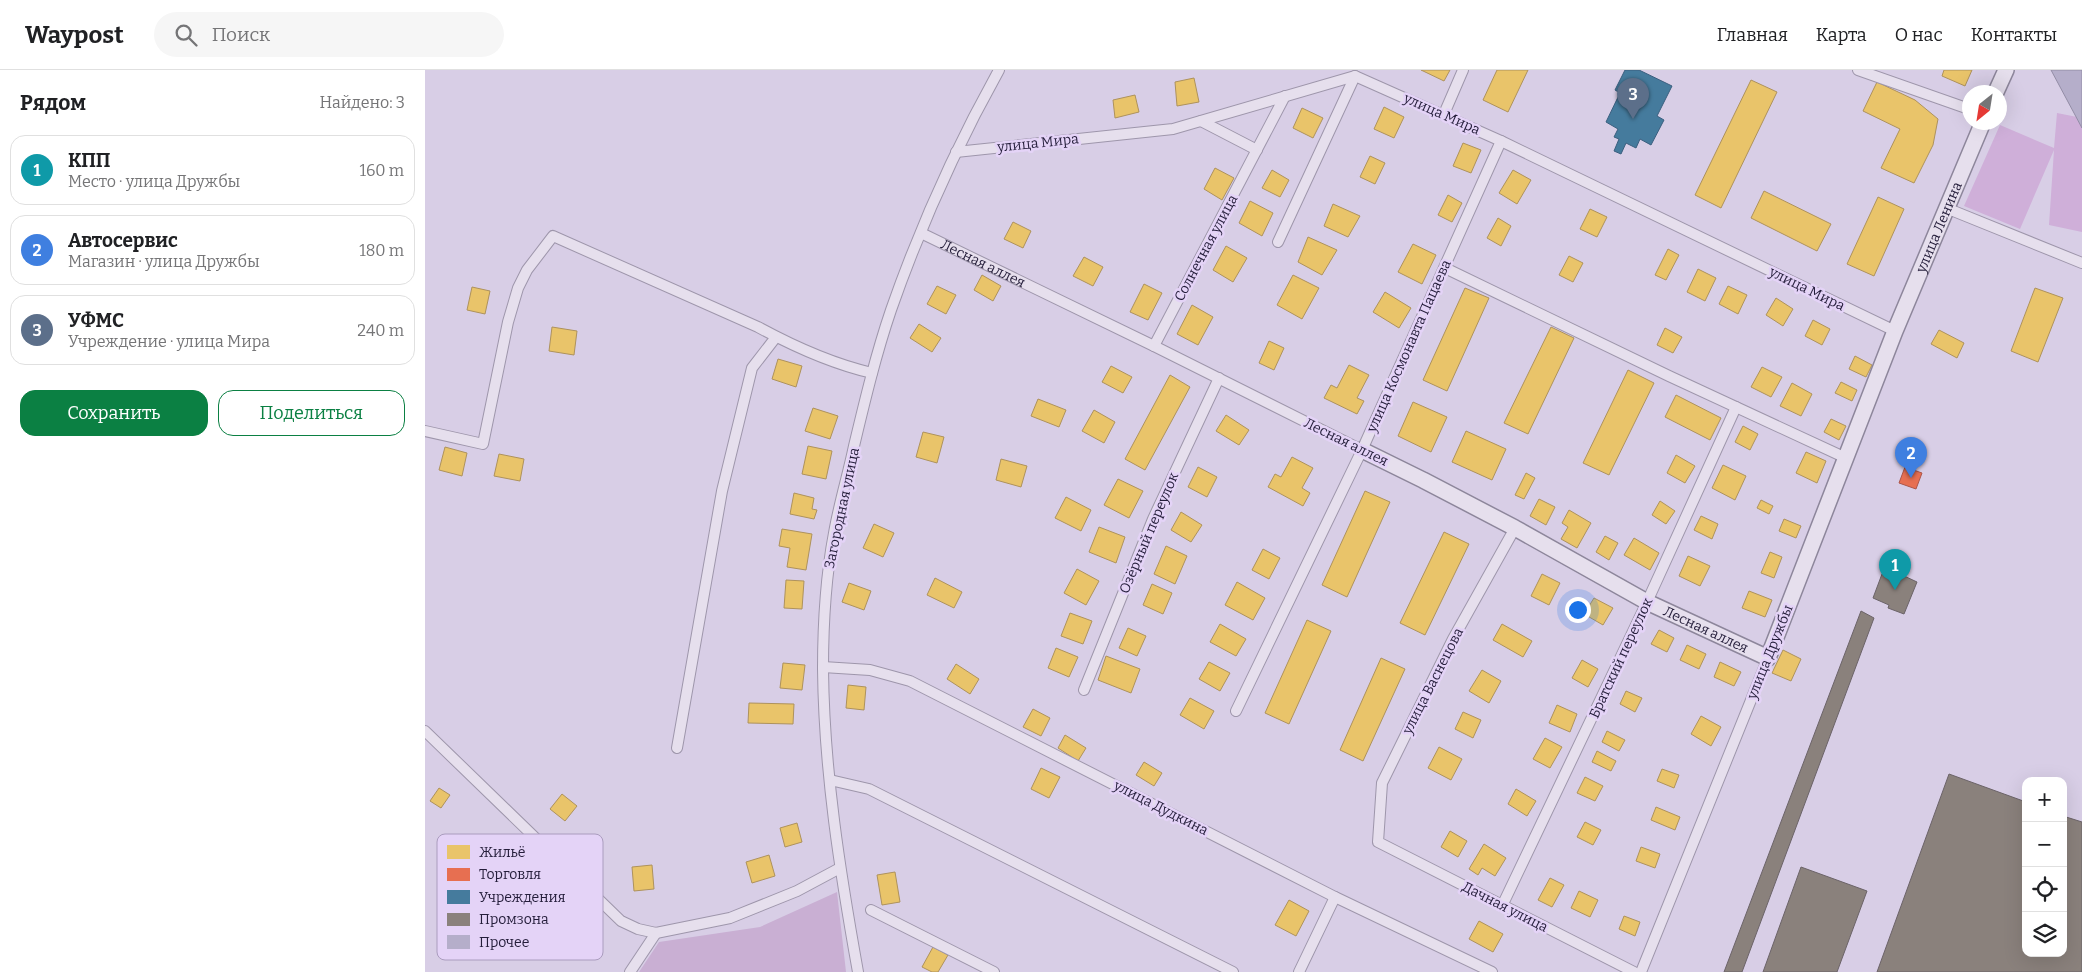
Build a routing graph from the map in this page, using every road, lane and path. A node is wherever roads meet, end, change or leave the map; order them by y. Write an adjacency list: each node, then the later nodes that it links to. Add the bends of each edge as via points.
1 (999, 70): 14 (street, Загородная улица)
2 (1463, 70): 9 (street)
3 (1858, 70): 8 (street)
4 (2006, 70): 6 (street)
5 (1355, 76): 7 (street, улица Мира); 9 (street, улица Мира); 17 (street)
6 (1999, 85)
7 (1285, 96): 10 (street, улица Мира); 13 (street, Солнечная улица)
8 (1962, 107)
9 (1444, 114): 12 (street, улица Мира)
10 (1201, 121): 13 (street); 14 (street, улица Мира, via 1173,129)
11 (1980, 130): 15 (street, улица Ленина)
12 (1501, 141): 19 (street, улица Космонавта Пацаева); 20 (street, улица Мира)
13 (1257, 150): 22 (street, Солнечная улица)
14 (956, 152): 16 (street, Загородная улица)
15 (1946, 208): 18 (street); 20 (street, улица Ленина)
16 (921, 233): 22 (street, Лесная аллея); 23 (street, Загородная улица, via 891,310)
17 (1278, 242)
18 (2082, 263)
19 (1445, 268): 25 (street); 27 (street, улица Космонавта Пацаева)
20 (1895, 331): 28 (street, улица Дружбы)
21 (776, 337): 23 (street); 26 (street, via 553,236 527,270 518,288 483,444); 36 (street, via 752,368 724,481)
22 (1154, 346): 24 (street, Лесная аллея)
23 (872, 373): 32 (street, Загородная улица, via 834,533 828,572)
24 (1219, 378): 27 (street, Лесная аллея); 33 (street, Озёрный переулок, via 1153,519)
25 (1736, 408): 28 (street); 30 (street, Братский переулок)
26 (425, 431)
27 (1362, 450): 29 (street, Лесная аллея); 34 (street, улица Космонавта Пацаева)
28 (1846, 458): 31 (street, улица Дружбы)
29 (1515, 528): 30 (street, Лесная аллея); 39 (street, улица Васнецова, via 1453,639 1382,784)
30 (1647, 602): 31 (street, Лесная аллея); 43 (street, Братский переулок)
31 (1768, 658): 53 (street, улица Дружбы)
32 (823, 668): 37 (street, Загородная улица); 41 (street, улица Дудкина, via 870,670 911,681)
33 (1084, 690)
34 (1236, 711)
35 (425, 731): 38 (street)
36 (677, 748)
37 (830, 780): 40 (street, Загородная улица); 49 (street, via 869,789)
38 (531, 834)
39 (1378, 842): 43 (street, Дачная улица)
40 (840, 868): 45 (street, via 797,891 730,918); 47 (street, Загородная улица)
41 (1335, 897): 50 (street); 51 (street, улица Дудкина)
42 (603, 904): 45 (street, via 621,921)
43 (1502, 906): 52 (street, Дачная улица)
44 (871, 910): 48 (street)
45 (656, 933): 46 (street)
46 (630, 972)
47 (858, 972)
48 (993, 972)
49 (1233, 972)
50 (1299, 972)
51 (1492, 972)
52 (1634, 972)
53 (1641, 972)

